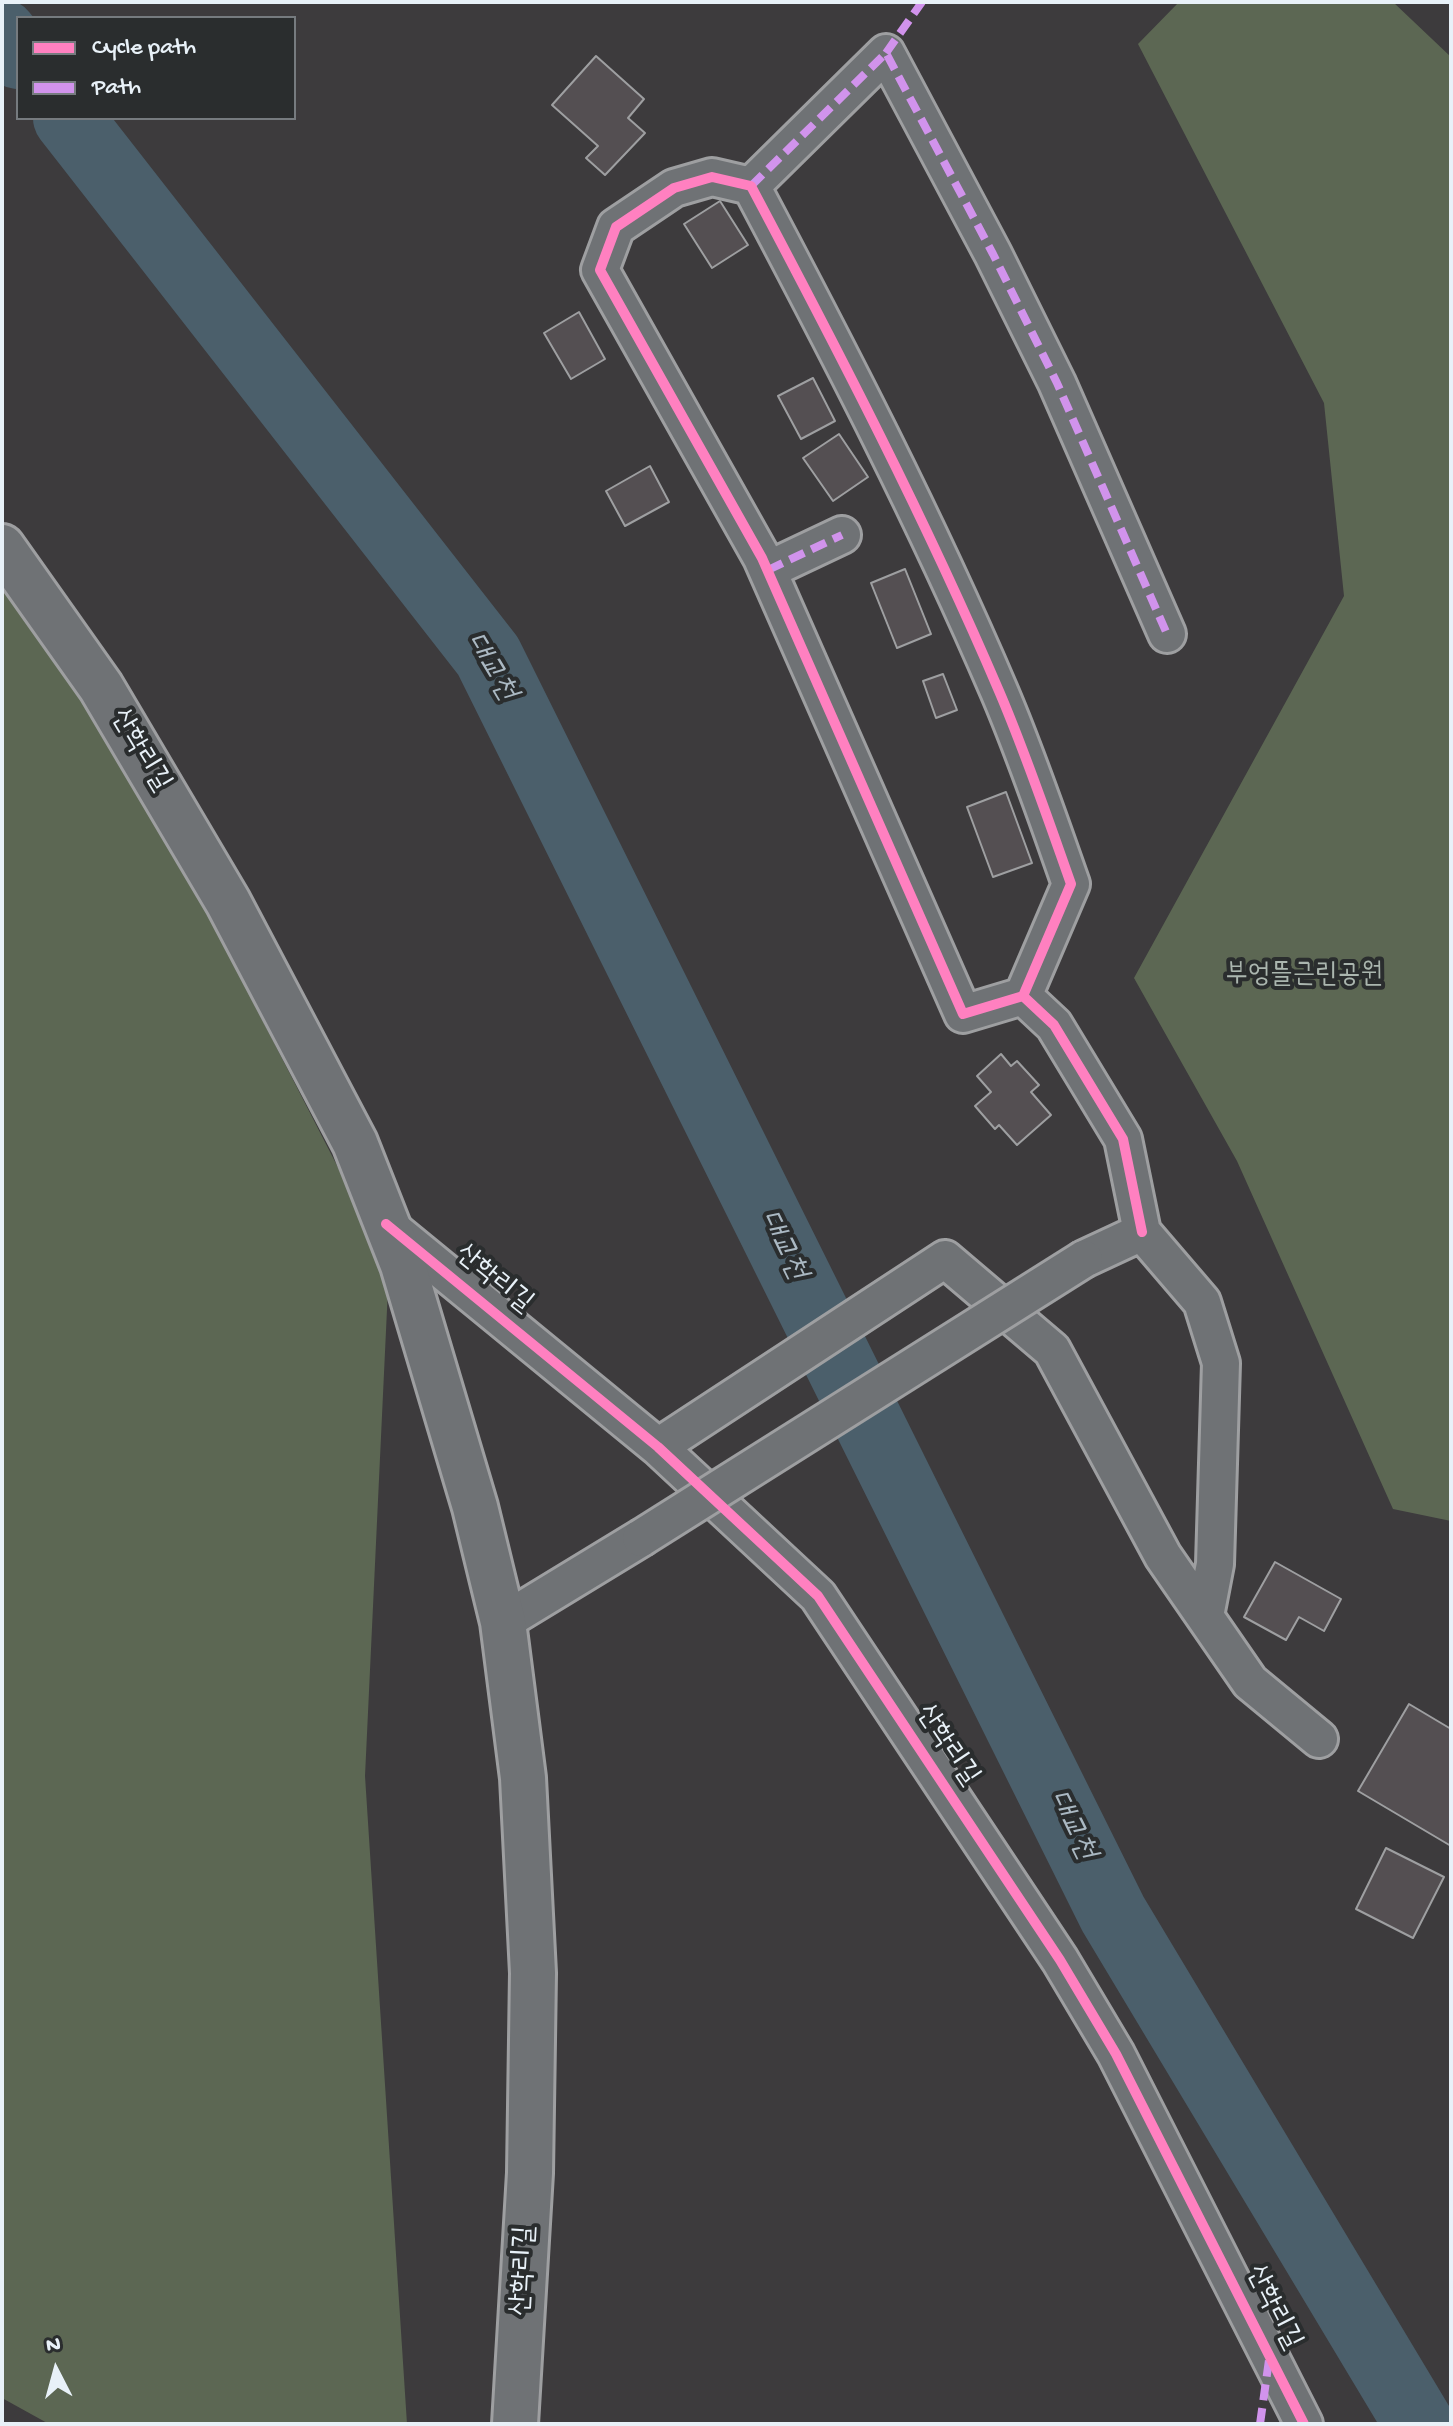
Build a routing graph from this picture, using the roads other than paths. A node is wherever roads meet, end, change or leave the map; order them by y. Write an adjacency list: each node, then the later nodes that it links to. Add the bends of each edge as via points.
1 (751, 186): 4 (street, via 712,177 674,188 616,227 600,270); 5 (street, via 886,53 1057,383); 6 (street, via 846,364 940,558 1000,694 1071,884)
2 (842, 535): 4 (street)
3 (2, 547): 7 (main road, 산학리길, via 101,687 228,902 355,1143)
4 (768, 570): 6 (street, via 963,1014)
5 (1167, 634)
6 (1023, 996): 8 (street, via 1054,1025 1123,1139)
7 (386, 1224): 9 (street, 산학리길); 11 (main road, 산학리길, via 441,1387)
8 (1142, 1232): 10 (street, via 1202,1302 1221,1363 1215,1564); 11 (street, bridge, via 1084,1259)
9 (658, 1447): 10 (street, via 945,1259 1052,1350 1163,1556); 14 (street, 산학리길, via 818,1596 1060,1960 1116,2054)
10 (1205, 1616): 12 (street, via 1250,1682)
11 (503, 1622): 13 (main road, 산학리길, via 523,1778 533,1973 530,2173)
12 (1319, 1739)
13 (515, 2424)
14 (1304, 2424)

